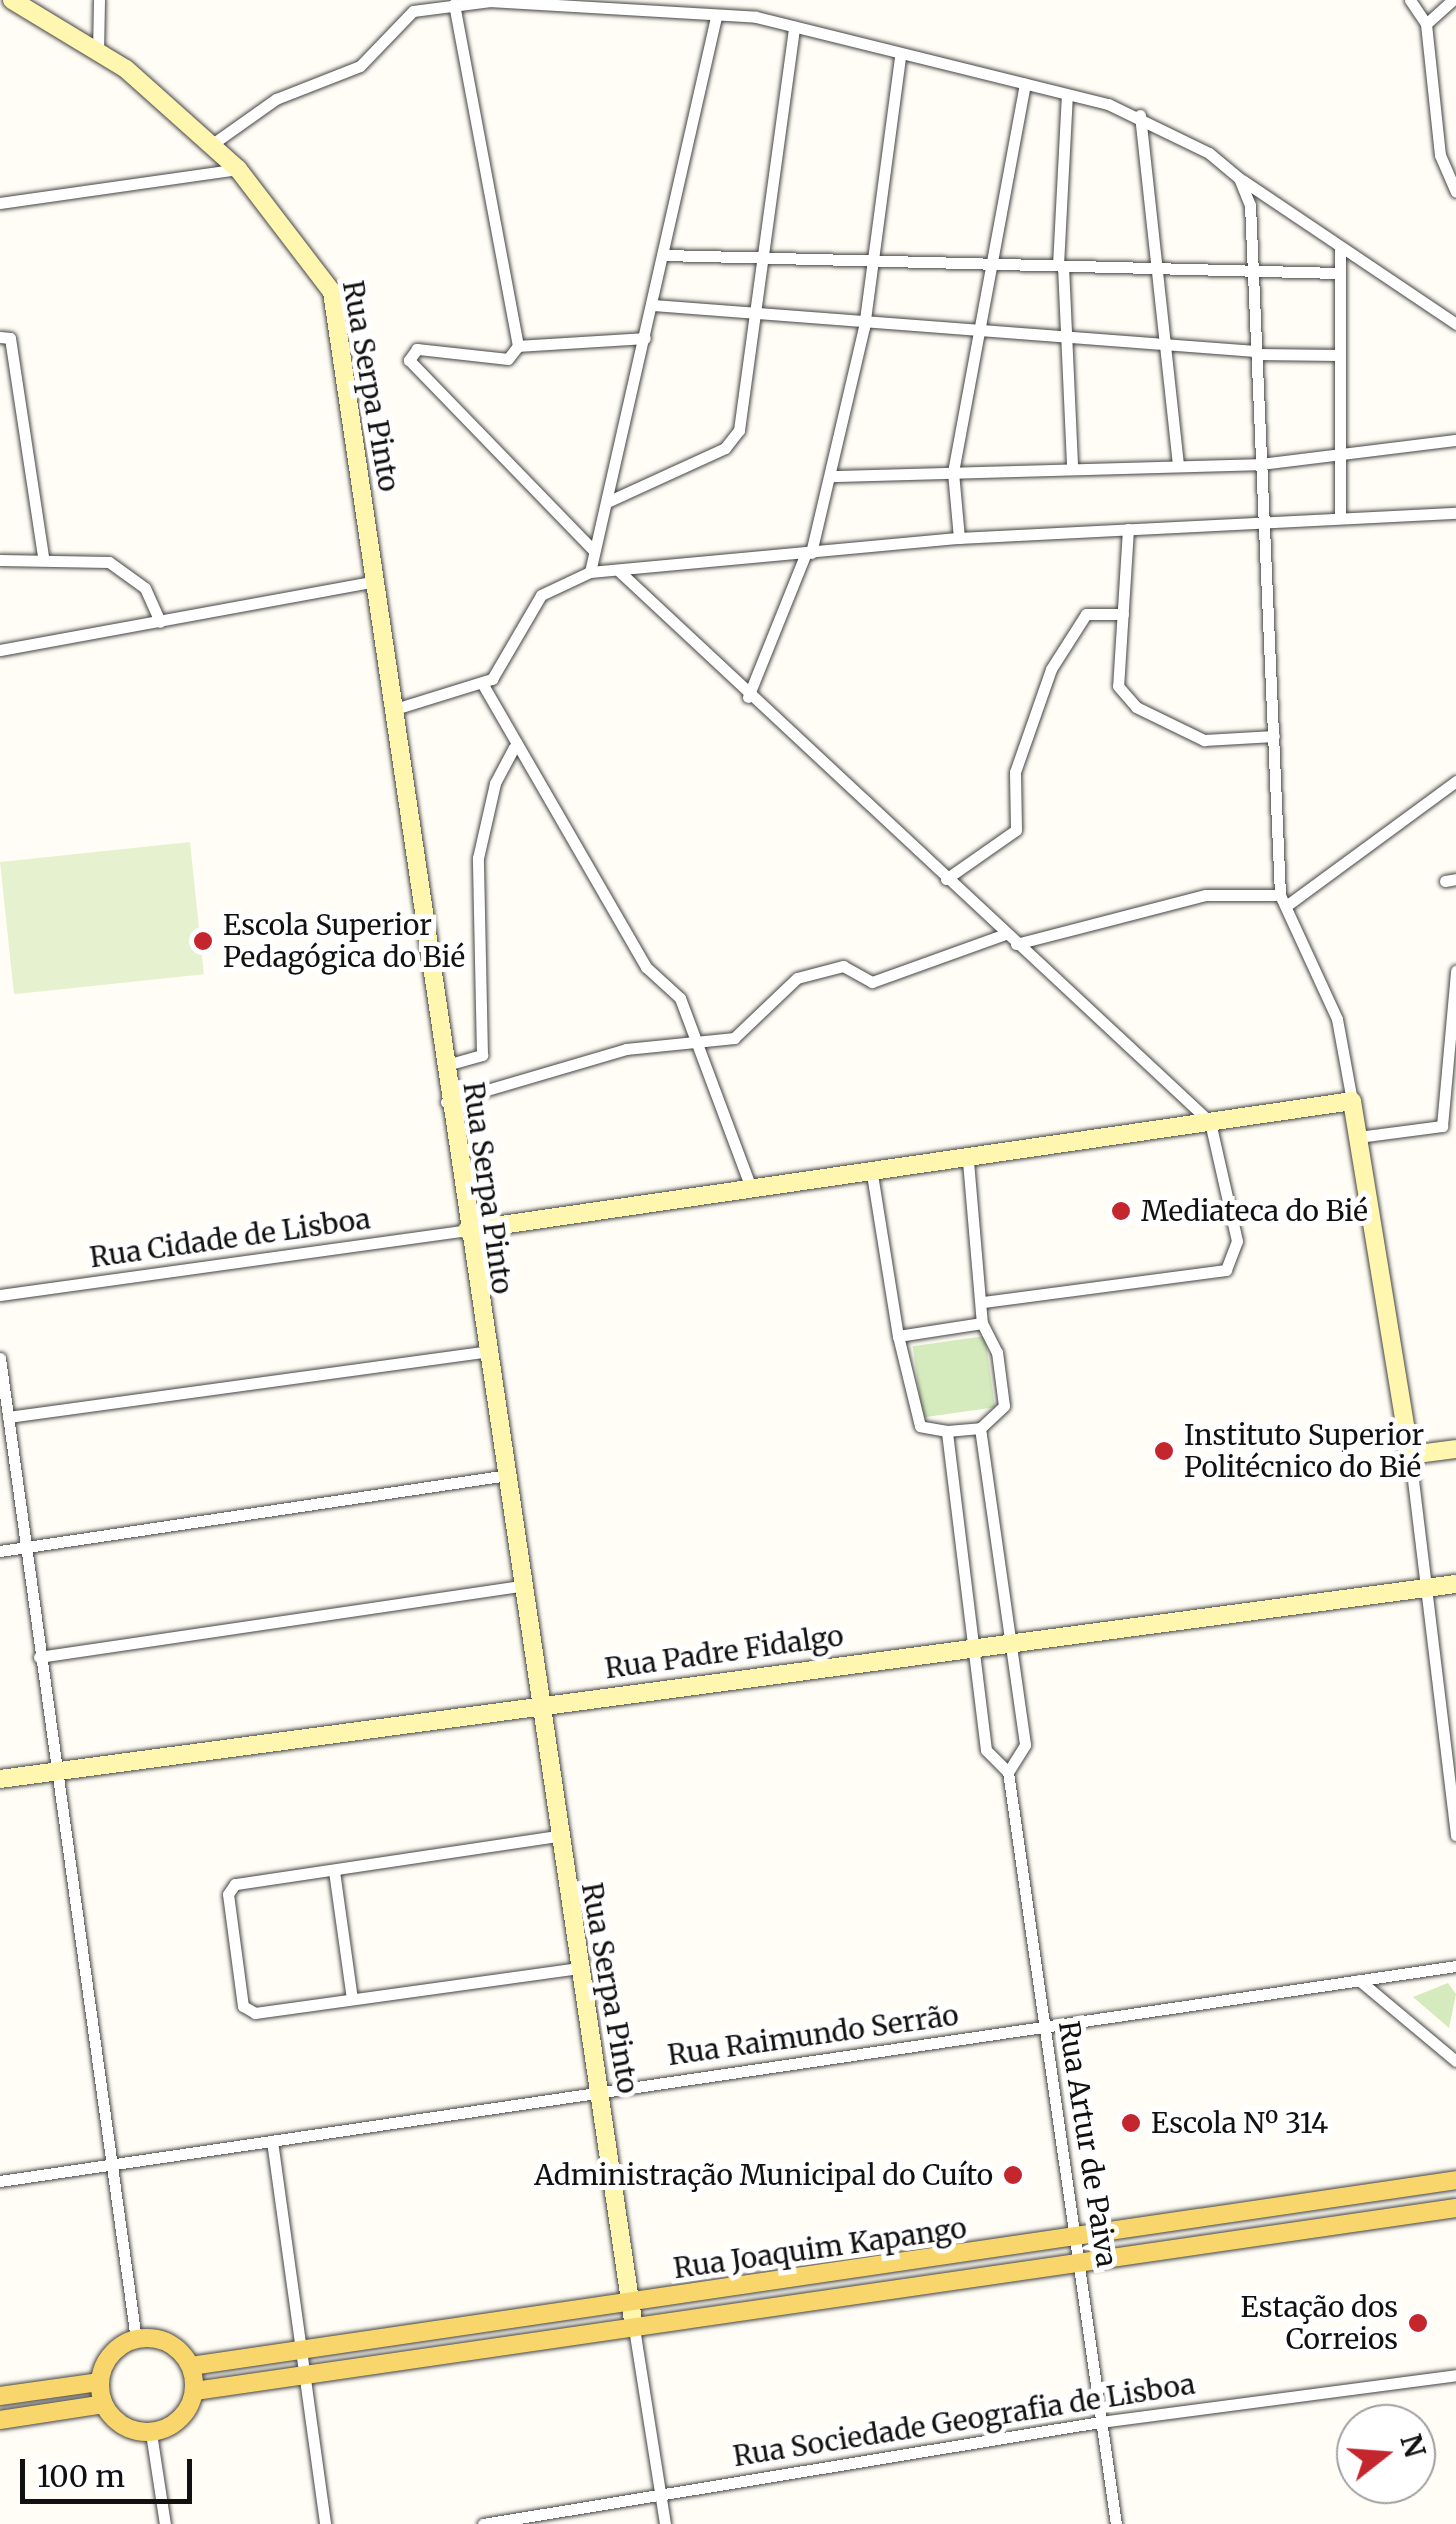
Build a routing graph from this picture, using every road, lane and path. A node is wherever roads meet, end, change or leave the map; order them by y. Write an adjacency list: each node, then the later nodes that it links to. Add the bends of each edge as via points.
1 (12, 0): 9 (street, Rua Serpa Pinto)
2 (99, 0): 9 (street)
3 (1410, 0): 7 (street)
4 (1453, 0): 7 (street)
5 (454, 4): 6 (street); 14 (street, via 401,18 360,66 276,99); 36 (street)
6 (716, 17): 8 (street); 20 (street)
7 (1426, 24): 17 (street, via 1440,154)
8 (794, 28): 10 (street); 21 (street)
9 (98, 52): 14 (street, Rua Serpa Pinto)
10 (900, 57): 11 (street); 23 (street)
11 (1025, 84): 12 (street); 22 (street)
12 (1067, 94): 13 (street); 24 (street)
13 (1140, 115): 16 (street); 25 (street)
14 (211, 145): 15 (street, Rua Serpa Pinto)
15 (238, 170): 18 (street); 61 (street, Rua Serpa Pinto, via 332,292)
16 (1238, 178): 19 (street); 26 (street, via 1250,205)
17 (1456, 192)
18 (0, 203)
19 (1340, 250): 27 (street); 30 (street)
20 (664, 256): 21 (street); 28 (street)
21 (756, 258): 23 (street); 29 (street)
22 (995, 264): 23 (street); 24 (street); 32 (street)
23 (871, 266): 31 (street)
24 (1060, 266): 25 (street); 35 (street)
25 (1160, 268): 26 (street); 37 (street)
26 (1252, 272): 27 (street); 38 (street)
27 (1338, 273): 39 (street)
28 (652, 305): 29 (street); 34 (street)
29 (754, 318): 31 (street); 49 (street, via 735,439)
30 (1456, 324)
31 (864, 327): 32 (street); 48 (street)
32 (981, 332): 35 (street); 47 (street)
33 (0, 337): 40 (street, via 10,338)
34 (645, 338): 36 (street); 49 (street)
35 (1064, 339): 37 (street); 46 (street)
36 (518, 346): 55 (street, via 508,359 417,350 409,360)
37 (1165, 348): 38 (street); 44 (street)
38 (1255, 352): 39 (street); 45 (street)
39 (1339, 355): 43 (street)
40 (16, 397): 41 (street); 57 (street)
41 (0, 398)
42 (1456, 440): 43 (street)
43 (1340, 459): 45 (street); 51 (street)
44 (1178, 464): 45 (street); 46 (street)
45 (1260, 464): 52 (street)
46 (1072, 468): 47 (street)
47 (954, 472): 48 (street); 54 (street)
48 (834, 476): 56 (street)
49 (607, 502): 55 (street)
50 (1456, 513): 51 (street)
51 (1340, 515): 52 (street)
52 (1266, 521): 53 (street); 68 (street)
53 (1128, 528): 54 (street); 62 (street)
54 (959, 538): 56 (street)
55 (594, 551): 59 (street)
56 (809, 553): 60 (street); 66 (street)
57 (43, 557): 58 (street); 63 (street, via 128,572)
58 (0, 560)
59 (590, 572): 60 (street); 65 (street, via 541,595)
60 (620, 572): 66 (street)
61 (376, 580): 63 (street); 67 (street, Rua Serpa Pinto)
62 (1123, 614): 68 (street, via 1117,683 1136,707 1204,740); 71 (street, via 1086,614 1050,668 1015,772 1016,830)
63 (160, 622): 64 (street)
64 (0, 650)
65 (482, 683): 67 (street); 69 (street)
66 (748, 697): 71 (street)
67 (395, 708): 77 (street, Rua Serpa Pinto)
68 (1274, 736): 72 (street)
69 (514, 748): 76 (street, via 646,967 680,998); 77 (street, via 495,783 478,858 482,1055)
70 (1456, 780): 72 (street)
71 (946, 879): 73 (street)
72 (1283, 901): 74 (street, via 1206,895); 78 (street, via 1337,1019)
73 (1005, 934): 74 (street); 76 (street, via 872,982 843,966 797,978 742,1034)
74 (1016, 944): 80 (street)
75 (1456, 971): 81 (street, via 1442,1126)
76 (700, 1046): 79 (street, via 626,1049); 84 (street)
77 (442, 1066): 79 (street, Rua Serpa Pinto)
78 (1352, 1101): 80 (street); 81 (street)
79 (446, 1102): 85 (street, Rua Serpa Pinto)
80 (1210, 1122): 82 (street); 87 (street, via 1238,1241 1226,1270)
81 (1358, 1137): 96 (street)
82 (968, 1161): 83 (street); 87 (street)
83 (872, 1174): 84 (street); 89 (street)
84 (752, 1192): 85 (street)
85 (467, 1230): 86 (street, Rua Cidade de Lisboa); 90 (street, Rua Serpa Pinto)
86 (0, 1295)
87 (982, 1302): 88 (street)
88 (982, 1323): 89 (street); 93 (street, via 998,1352 1004,1406)
89 (898, 1336): 94 (street, via 920,1426)
90 (482, 1352): 92 (street); 97 (street, Rua Serpa Pinto)
91 (0, 1358): 92 (street)
92 (8, 1417): 98 (street)
93 (980, 1428): 94 (street); 103 (street)
94 (946, 1432): 104 (street)
95 (1456, 1449): 96 (street)
96 (1410, 1456): 102 (street)
97 (501, 1476): 98 (street); 101 (street, Rua Serpa Pinto)
98 (24, 1547): 99 (street); 105 (street)
99 (0, 1551)
100 (1456, 1584): 102 (street, Rua Padre Fidalgo)
101 (519, 1586): 105 (street); 106 (street, Rua Serpa Pinto)
102 (1422, 1588): 103 (street, Rua Padre Fidalgo); 110 (street)
103 (1012, 1640): 104 (street, Rua Padre Fidalgo); 107 (street, via 1025,1745)
104 (972, 1646): 106 (street, Rua Padre Fidalgo); 107 (street, via 986,1750)
105 (39, 1658): 108 (street)
106 (537, 1704): 108 (street, Rua Padre Fidalgo); 111 (street, Rua Serpa Pinto)
107 (1008, 1772): 117 (street, Rua Artur de Paiva)
108 (53, 1773): 109 (street, Rua Padre Fidalgo); 121 (street)
109 (0, 1780)
110 (1456, 1835)
111 (557, 1836): 112 (street); 114 (street, Rua Serpa Pinto)
112 (334, 1871): 116 (street); 116 (street, via 230,1888 243,2006 255,2013)
113 (1456, 1966): 115 (street, Rua Raimundo Serrão)
114 (578, 1968): 116 (street); 119 (street, Rua Serpa Pinto)
115 (1359, 1980): 117 (street, Rua Raimundo Serrão); 118 (street)
116 (352, 1999)
117 (1045, 2025): 119 (street, Rua Raimundo Serrão); 126 (street, Rua Artur de Paiva)
118 (1456, 2061)
119 (600, 2092): 120 (street, Rua Raimundo Serrão); 132 (street, Rua Serpa Pinto)
120 (272, 2142): 121 (street, Rua Raimundo Serrão); 137 (street)
121 (114, 2165): 123 (street, Rua Raimundo Serrão); 136 (street)
122 (1456, 2180): 125 (main road, Rua Joaquim Kapango)
123 (0, 2181)
124 (1456, 2208): 127 (main road, Rua Joaquim Kapango)
125 (1275, 2209): 126 (main road, Rua Joaquim Kapango); 127 (main road)
126 (1078, 2236): 128 (main road, Rua Joaquim Kapango); 129 (street, Rua Artur de Paiva)
127 (1278, 2236): 129 (main road, Rua Joaquim Kapango)
128 (932, 2260): 130 (main road, Rua Joaquim Kapango); 131 (main road)
129 (1081, 2266): 131 (main road, Rua Joaquim Kapango); 147 (street, Rua Artur de Paiva)
130 (784, 2281): 132 (main road, Rua Joaquim Kapango); 133 (main road)
131 (934, 2286): 133 (main road, Rua Joaquim Kapango)
132 (630, 2304): 134 (main road, Rua Joaquim Kapango); 135 (street, Rua Serpa Pinto)
133 (787, 2307): 135 (main road, Rua Joaquim Kapango)
134 (462, 2326): 137 (main road, Rua Joaquim Kapango); 138 (main road)
135 (634, 2328): 138 (main road, Rua Joaquim Kapango); 149 (street, Rua Serpa Pinto)
136 (136, 2339): 139 (main road, via 168,2342); 142 (main road, via 111,2354)
137 (300, 2349): 139 (main road, Rua Joaquim Kapango); 141 (street)
138 (466, 2353): 141 (main road, Rua Joaquim Kapango)
139 (191, 2366): 143 (main road)
140 (1456, 2375): 147 (street, Rua Sociedade Geografia de Lisboa)
141 (304, 2376): 143 (main road, Rua Joaquim Kapango); 151 (street)
142 (100, 2382): 144 (main road); 145 (main road)
143 (194, 2391): 148 (main road, via 180,2420)
144 (0, 2396)
145 (104, 2404): 146 (main road); 148 (main road, via 123,2426)
146 (0, 2420)
147 (1100, 2422): 149 (street, Rua Sociedade Geografia de Lisboa); 154 (street, Rua Artur de Paiva)
148 (152, 2433): 150 (street)
149 (660, 2492): 152 (street, Rua Sociedade Geografia de Lisboa); 153 (street, Rua Serpa Pinto)
150 (165, 2524)
151 (325, 2524)
152 (483, 2524)
153 (665, 2524)
154 (1116, 2524)

